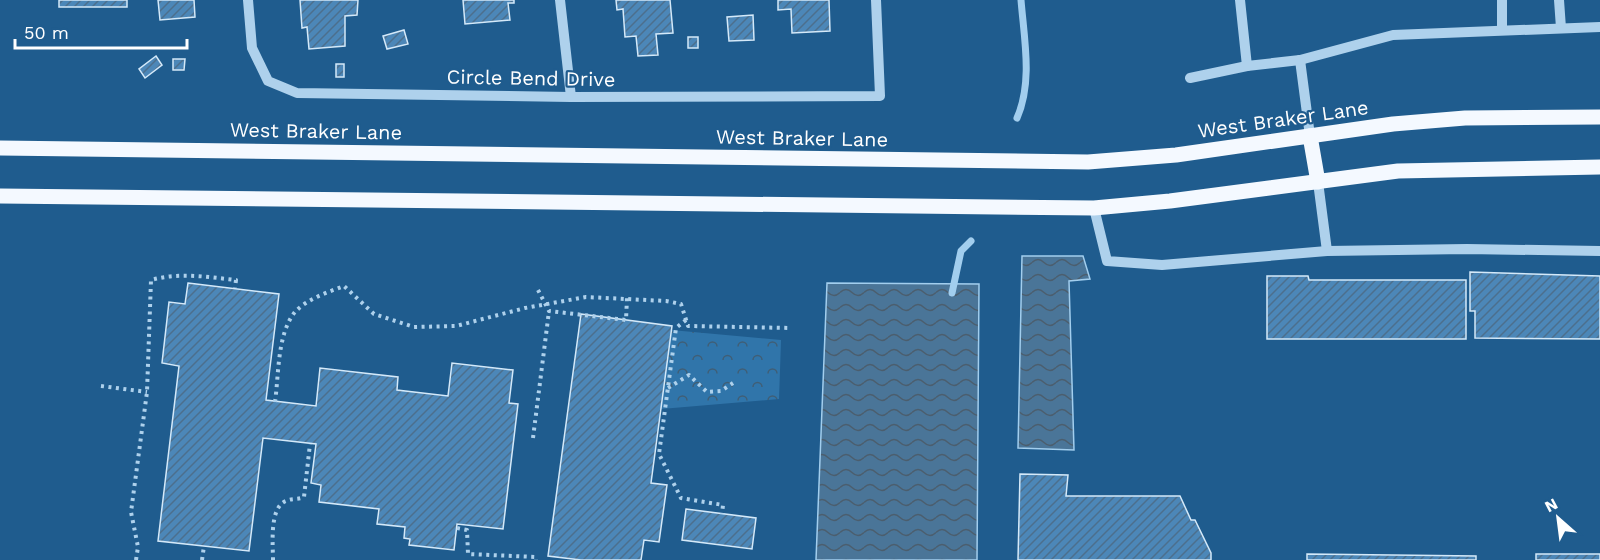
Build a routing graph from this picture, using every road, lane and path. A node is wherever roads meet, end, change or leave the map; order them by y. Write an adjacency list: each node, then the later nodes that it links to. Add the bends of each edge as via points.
1 (248, 0): 13 (street, Circle Bend Drive, via 252,48 268,81 297,93)
2 (560, 0): 13 (street)
3 (876, 0): 13 (street, Circle Bend Drive, via 880,96)
4 (1240, 0): 11 (street)
5 (1502, 0): 9 (street)
6 (1559, 0): 8 (street)
7 (1600, 27): 8 (street)
8 (1561, 28): 9 (street)
9 (1502, 30): 10 (street, via 1393,35)
10 (1300, 60): 11 (street); 15 (street)
11 (1247, 66): 12 (street)
12 (1190, 78)
13 (571, 97)
14 (1600, 117): 15 (main road, West Braker Lane, via 1465,118)
15 (1310, 136): 16 (main road, West Braker Lane, via 1176,155 1088,162); 18 (main road)
16 (0, 148)
17 (1600, 167): 18 (main road, via 1398,171)
18 (1318, 182): 20 (main road); 21 (street)
19 (0, 196): 20 (main road)
20 (1094, 208): 21 (street, via 1107,261 1162,265)
21 (1327, 251): 22 (street)
22 (1600, 251)
23 (235, 288): 33 (path, via 236,280 189,275 170,274 151,280)
24 (538, 290): 26 (path)
25 (627, 298): 26 (path, via 586,297); 27 (path, via 626,320); 28 (path, via 681,304)
26 (543, 304): 27 (path); 34 (path, via 456,326 414,327 374,314 344,286 316,297 296,312 284,333)
27 (549, 311): 35 (path)
28 (686, 320): 29 (path, via 688,326); 32 (path, via 676,327)
29 (791, 328)
30 (733, 383): 32 (path, via 721,391 707,392 689,375)
31 (101, 386): 33 (path)
32 (668, 388): 37 (path, via 659,454 681,498 723,505)
33 (147, 392): 40 (path, via 131,512 138,547)
34 (275, 402)
35 (533, 438)
36 (310, 444): 42 (path, via 304,497 279,504 275,514)
37 (722, 514)
38 (457, 528): 43 (path, via 466,530 468,554)
39 (204, 546): 41 (path)
40 (136, 560)
41 (202, 560)
42 (273, 560)
43 (536, 560)

